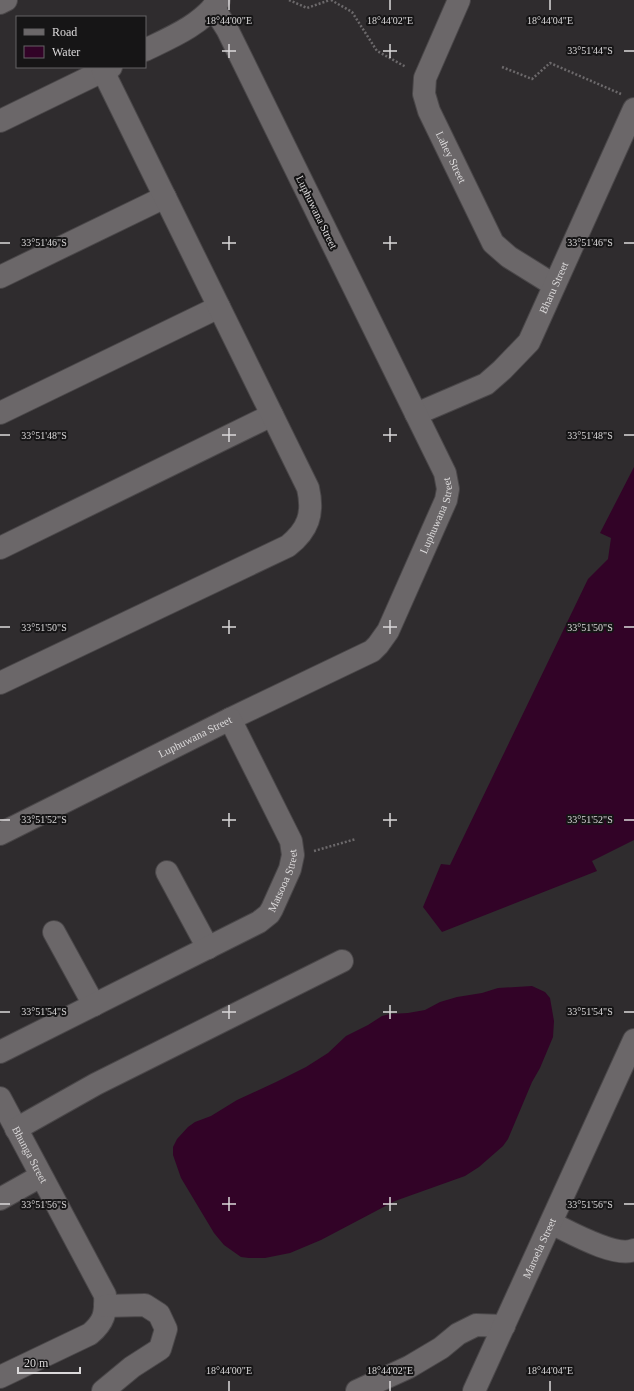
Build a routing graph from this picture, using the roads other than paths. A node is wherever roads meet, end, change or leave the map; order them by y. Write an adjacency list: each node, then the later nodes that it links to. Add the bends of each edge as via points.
1 (6, 0): 3 (street)
2 (459, 0): 11 (street, Lahey Street, via 424,78 424,94 429,111 493,243 509,257)
3 (0, 3)
4 (216, 4): 5 (street, via 188,28); 14 (street, Luphuwana Street)
5 (146, 49)
6 (107, 69): 8 (street); 9 (street)
7 (630, 103): 11 (street, Bharu Street)
8 (0, 121)
9 (165, 197): 10 (street); 12 (street)
10 (0, 277)
11 (554, 285): 14 (street, Bharu Street, via 529,342 502,370 486,384)
12 (219, 307): 13 (street); 15 (street)
13 (0, 414)
14 (416, 414): 18 (street, Luphuwana Street, via 445,473 448,489 446,500 384,639 365,655)
15 (272, 415): 16 (street); 17 (street, via 308,488 311,509 309,520 297,539 288,546)
16 (0, 548)
17 (0, 683)
18 (230, 719): 19 (street, Luphuwana Street); 22 (street, Matsooa Street, via 291,841 292,861 269,914 259,922)
19 (0, 834)
20 (167, 872): 22 (street)
21 (54, 932): 24 (street)
22 (208, 948): 24 (street, Matsooa Street)
23 (342, 961): 28 (street, via 96,1084)
24 (94, 1005): 26 (street, Matsooa Street)
25 (634, 1040): 31 (street, Maroela Street)
26 (0, 1052)
27 (0, 1098): 28 (street, Bhunga Street)
28 (16, 1129): 29 (street, Bhunga Street)
29 (42, 1176): 30 (street); 33 (street, Bhunga Street)
30 (0, 1199)
31 (551, 1223): 32 (street, via 601,1246 617,1251); 34 (street, Maroela Street)
32 (634, 1250)
33 (105, 1301): 35 (street, via 100,1326 90,1334); 36 (street, via 145,1305 159,1314 166,1329 160,1349)
34 (504, 1326): 37 (street, via 476,1326 458,1334 441,1348 409,1367); 38 (street, Maroela Street)
35 (0, 1377)
36 (102, 1391)
37 (357, 1391)
38 (474, 1391)

